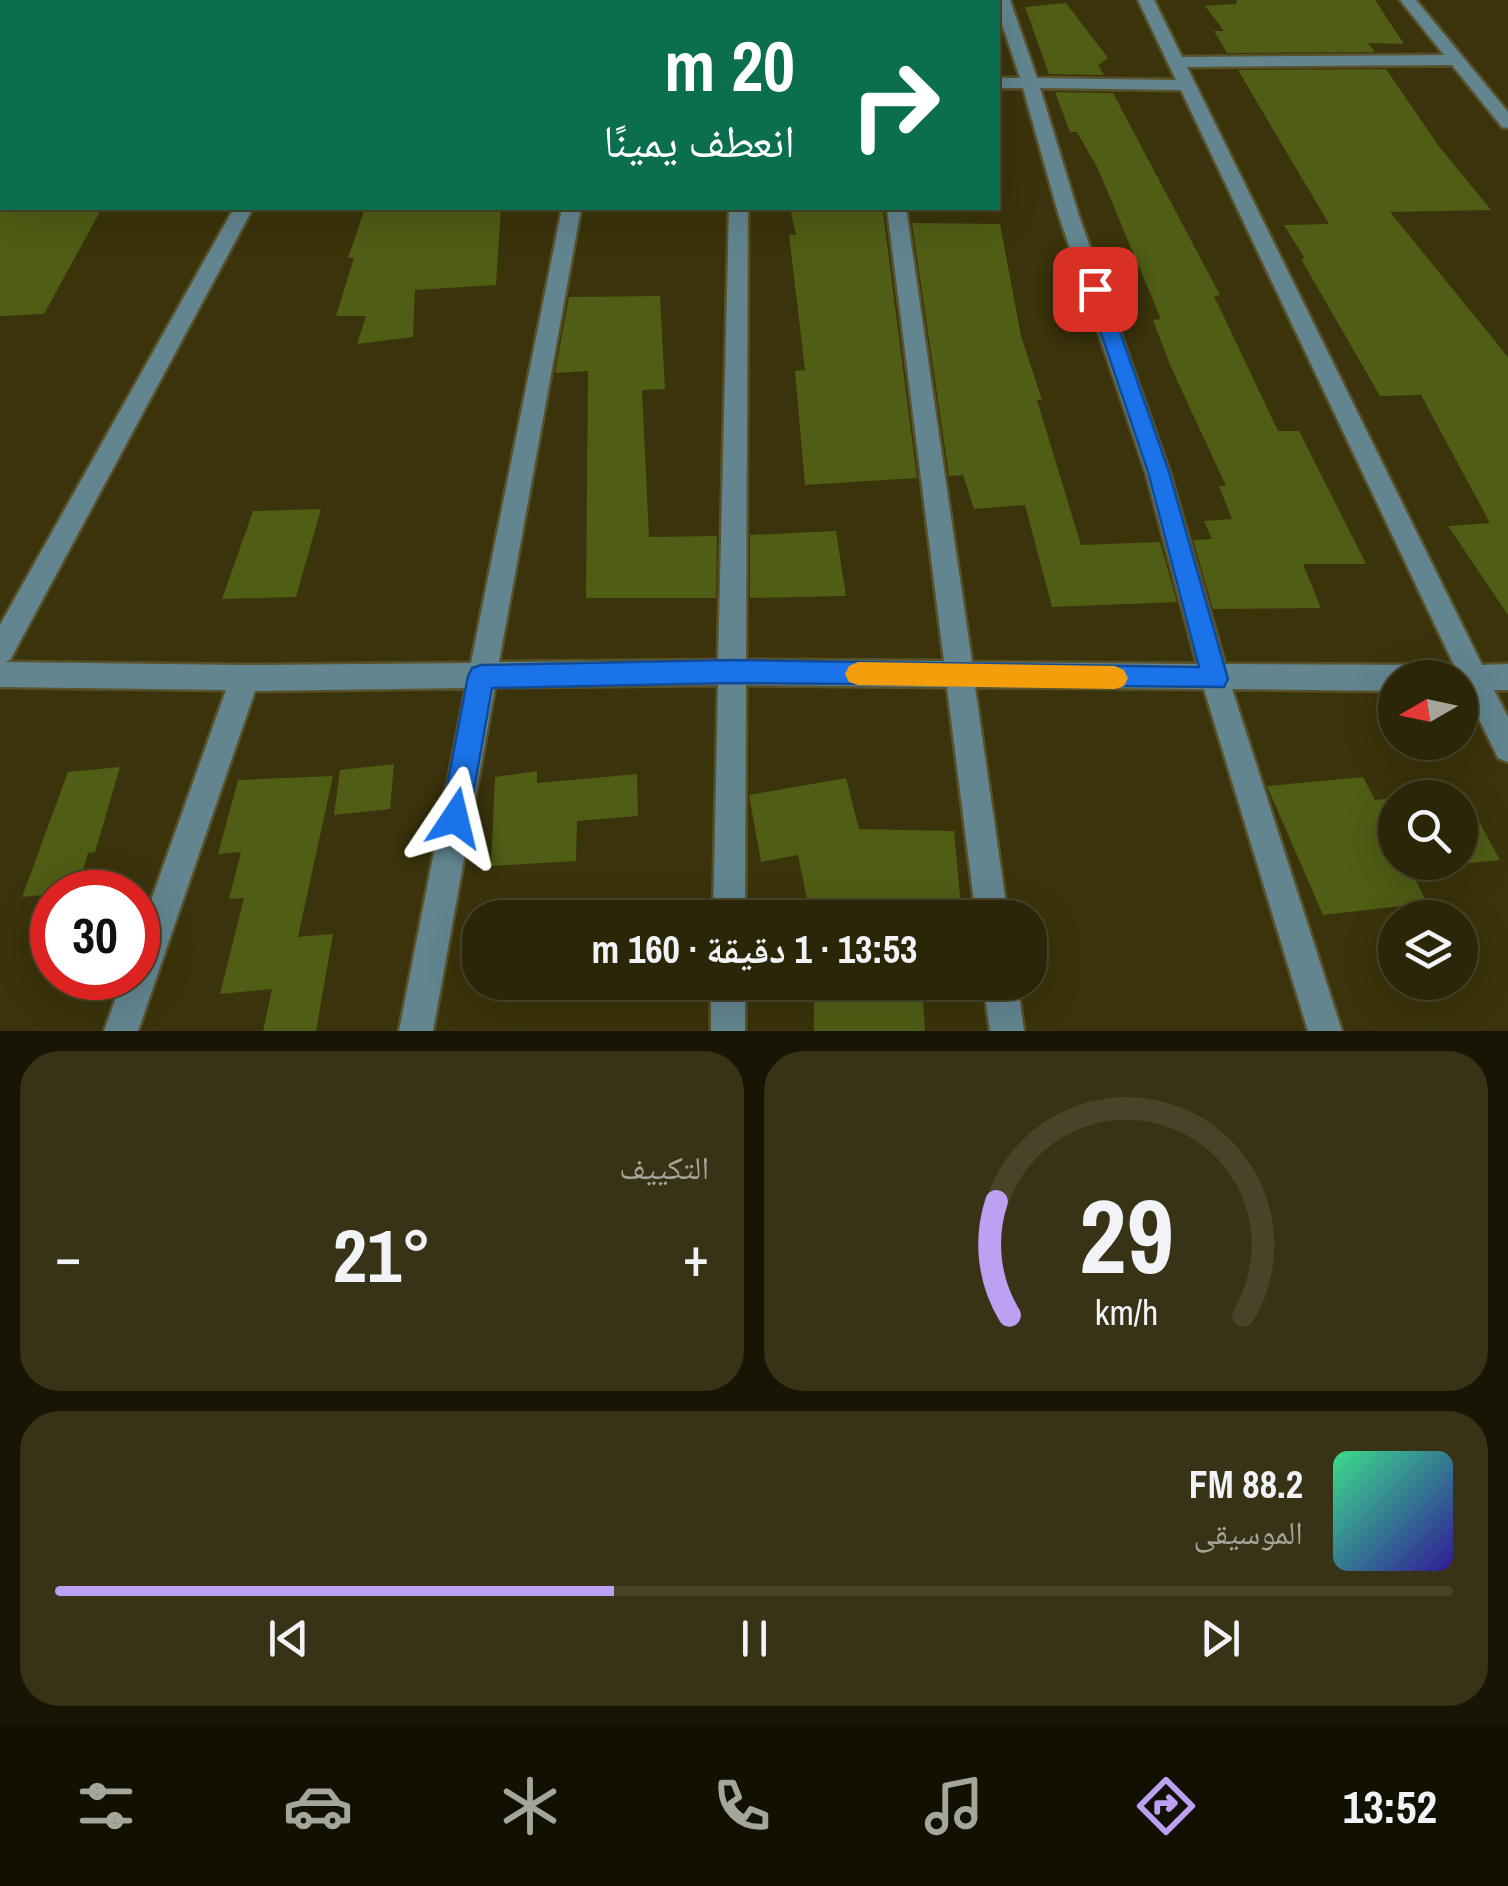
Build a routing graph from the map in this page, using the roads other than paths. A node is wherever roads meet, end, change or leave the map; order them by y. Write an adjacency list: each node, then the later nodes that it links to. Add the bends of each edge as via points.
1 (1002, 0): 7 (street)
2 (1146, 0): 5 (street)
3 (1408, 0): 4 (street)
4 (1457, 60): 5 (street); 9 (street)
5 (1176, 62): 8 (street)
6 (1000, 83): 7 (street)
7 (1031, 83): 8 (street); 24 (street, via 1158,472)
8 (1187, 86): 15 (street)
9 (1508, 123)
10 (241, 210): 14 (street)
11 (571, 210): 18 (street)
12 (738, 210): 16 (street)
13 (897, 210): 19 (street)
14 (0, 651)
15 (1467, 660)
16 (731, 672): 18 (street); 19 (street); 27 (street)
17 (0, 674): 22 (street)
18 (481, 676): 22 (street); 32 (street)
19 (960, 676): 24 (street); 28 (street)
20 (1478, 677): 21 (street)
21 (1508, 677)
22 (246, 678): 31 (street)
23 (1378, 678): 24 (street)
24 (1215, 679): 35 (street)
25 (1478, 683): 26 (street)
26 (1508, 748)
27 (729, 900)
28 (990, 900)
29 (728, 1000): 33 (street)
30 (1002, 1000): 34 (street)
31 (121, 1031)
32 (416, 1031)
33 (728, 1031)
34 (1006, 1031)
35 (1324, 1031)

